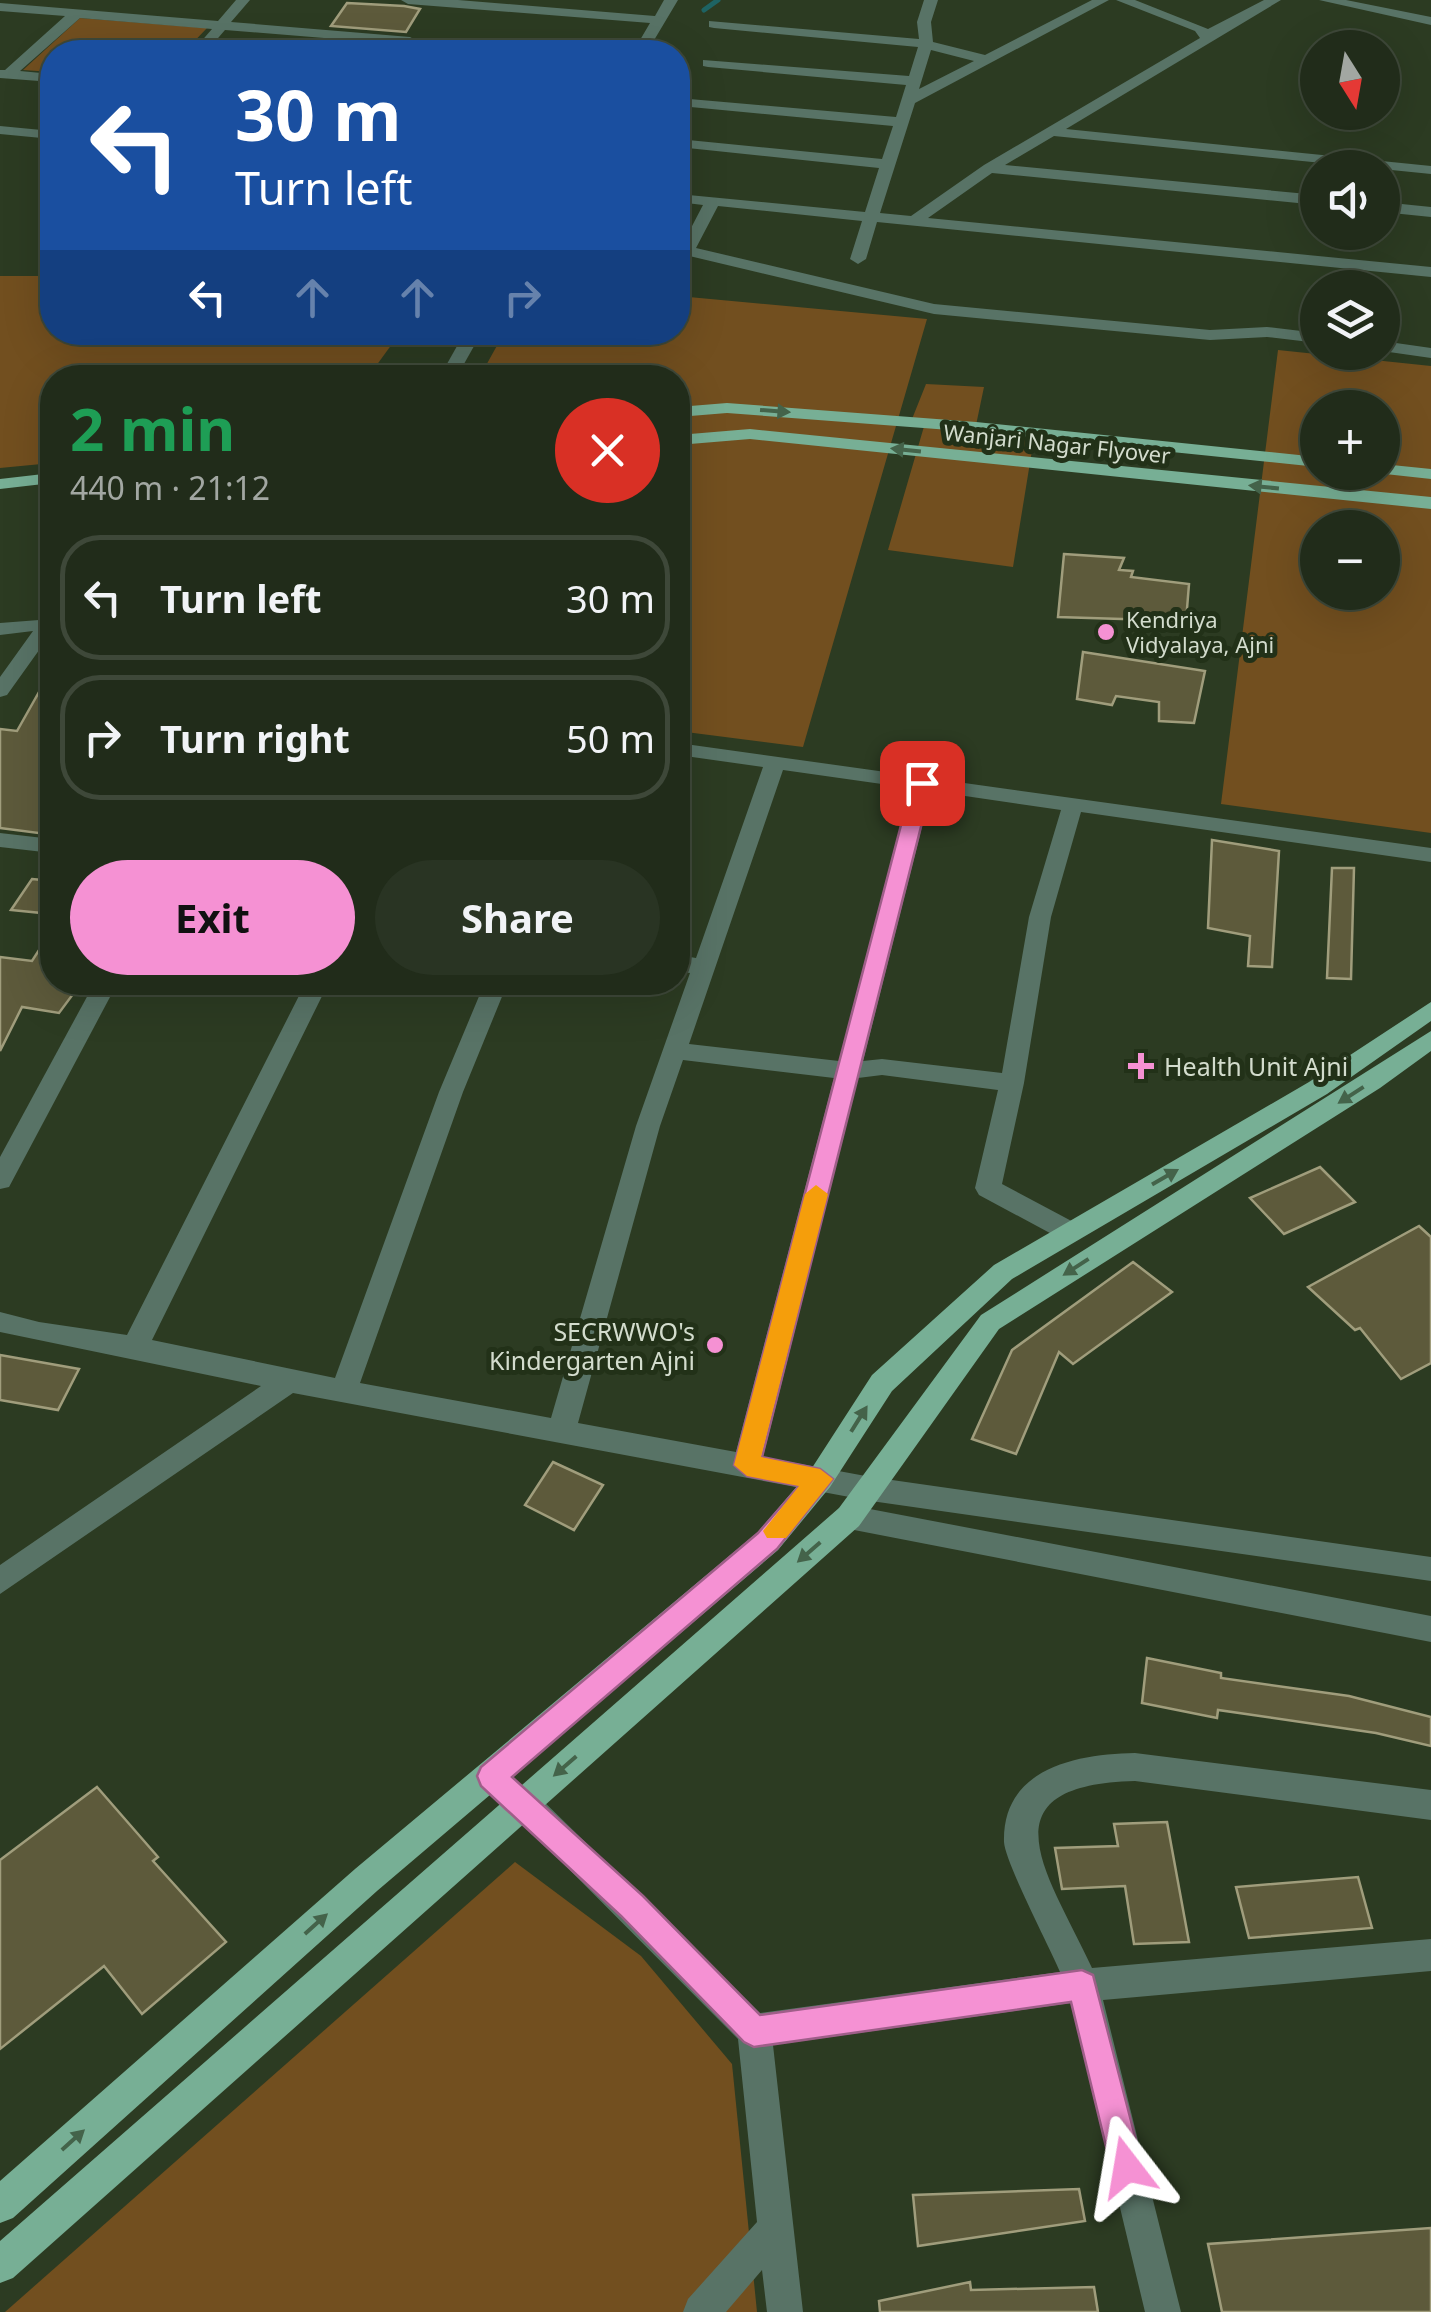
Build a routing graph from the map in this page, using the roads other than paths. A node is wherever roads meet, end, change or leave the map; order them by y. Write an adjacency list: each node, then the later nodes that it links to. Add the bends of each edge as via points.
1 (243, 0): 15 (street)
2 (408, 0): 13 (street)
3 (671, 0): 11 (street)
4 (931, 0): 23 (street)
5 (1102, 0): 24 (street)
6 (1124, 0): 17 (street)
7 (1274, 0): 17 (street)
8 (1326, 0): 12 (street)
9 (0, 8): 10 (street)
10 (76, 14): 15 (street); 18 (street)
11 (659, 20): 13 (street); 21 (street)
12 (1431, 21)
13 (423, 23): 16 (street)
14 (714, 24): 23 (street)
15 (224, 26): 16 (street); 19 (street)
16 (316, 33): 20 (street)
17 (1207, 35): 34 (street)
18 (45, 40)
19 (211, 40)
20 (310, 40)
21 (647, 40)
22 (40, 44): 26 (street)
23 (926, 44): 24 (street); 28 (street)
24 (987, 60): 29 (street)
25 (708, 63): 28 (street)
26 (5, 74): 27 (street)
27 (40, 77)
28 (914, 80): 29 (street); 30 (street)
29 (939, 85): 30 (street)
30 (907, 102): 32 (street)
31 (690, 103): 32 (street)
32 (900, 122): 37 (street)
33 (0, 130): 35 (street)
34 (1055, 132): 38 (street); 39 (street)
35 (40, 134)
36 (690, 144): 37 (street)
37 (887, 164): 46 (street)
38 (1200, 167): 39 (street); 40 (street); 41 (street)
39 (989, 168): 47 (street)
40 (1431, 170)
41 (1300, 195)
42 (690, 199): 43 (street)
43 (713, 201): 46 (street); 48 (street)
44 (1400, 209): 45 (street)
45 (1431, 212)
46 (870, 216): 47 (street); 50 (street)
47 (914, 221): 51 (street)
48 (690, 245)
49 (690, 252): 52 (street, via 934,309 1210,336)
50 (858, 260)
51 (1431, 272)
52 (1300, 336)
53 (1400, 349): 54 (street)
54 (1431, 353)
55 (690, 411): 57 (main road, Wanjari Nagar Flyover, one-way to 57, via 727,408 957,426)
56 (690, 439): 64 (main road, Wanjari Nagar Flyover, one-way to 56, via 750,434)
57 (1300, 460)
58 (1400, 471): 59 (main road)
59 (1431, 474)
60 (40, 479): 61 (main road)
61 (0, 484)
62 (40, 496): 63 (main road)
63 (0, 500)
64 (1431, 504)
65 (40, 625): 66 (street)
66 (0, 629)
67 (40, 637): 68 (street)
68 (0, 691)
69 (690, 751): 70 (street)
70 (775, 762): 71 (street); 77 (street)
71 (922, 783): 72 (street); 84 (street)
72 (1073, 804): 75 (street); 85 (street, via 1040,917)
73 (0, 840): 74 (street)
74 (40, 845)
75 (1431, 855)
76 (690, 965): 77 (street)
77 (704, 967): 83 (street)
78 (100, 995): 86 (street)
79 (311, 995): 89 (street)
80 (491, 995): 91 (street)
81 (1431, 1010): 87 (main road, one-way to 81, via 1318,1088)
82 (1431, 1039): 95 (main road, one-way to 95, via 990,1322)
83 (674, 1050): 84 (street); 92 (street)
84 (848, 1071): 85 (street, via 882,1067); 93 (street)
85 (1012, 1084): 87 (street, via 988,1188)
86 (0, 1180)
87 (1070, 1232): 94 (main road, one-way to 87, via 882,1383 1003,1272)
88 (0, 1322): 89 (street)
89 (135, 1347): 90 (street)
90 (289, 1381): 91 (street); 98 (street)
91 (344, 1390): 92 (street)
92 (562, 1430): 93 (street)
93 (747, 1465): 94 (street)
94 (820, 1479): 95 (street); 100 (main road, via 768,1541)
95 (871, 1489): 96 (main road); 97 (street)
96 (849, 1517): 99 (street); 101 (main road, one-way to 101)
97 (1431, 1569)
98 (0, 1582)
99 (1431, 1630)
100 (491, 1776): 101 (main road); 106 (main road, one-way to 100)
101 (524, 1803): 105 (street); 108 (main road)
102 (1431, 1805): 104 (street, via 1135,1767 1094,1768 1053,1780 1025,1808 1020,1845)
103 (1431, 1956): 104 (street)
104 (1082, 1985): 105 (street); 111 (street)
105 (754, 2031): 107 (street)
106 (0, 2205)
107 (775, 2228): 109 (street); 110 (street)
108 (0, 2264)
109 (700, 2312)
110 (784, 2312)
111 (1163, 2312)

